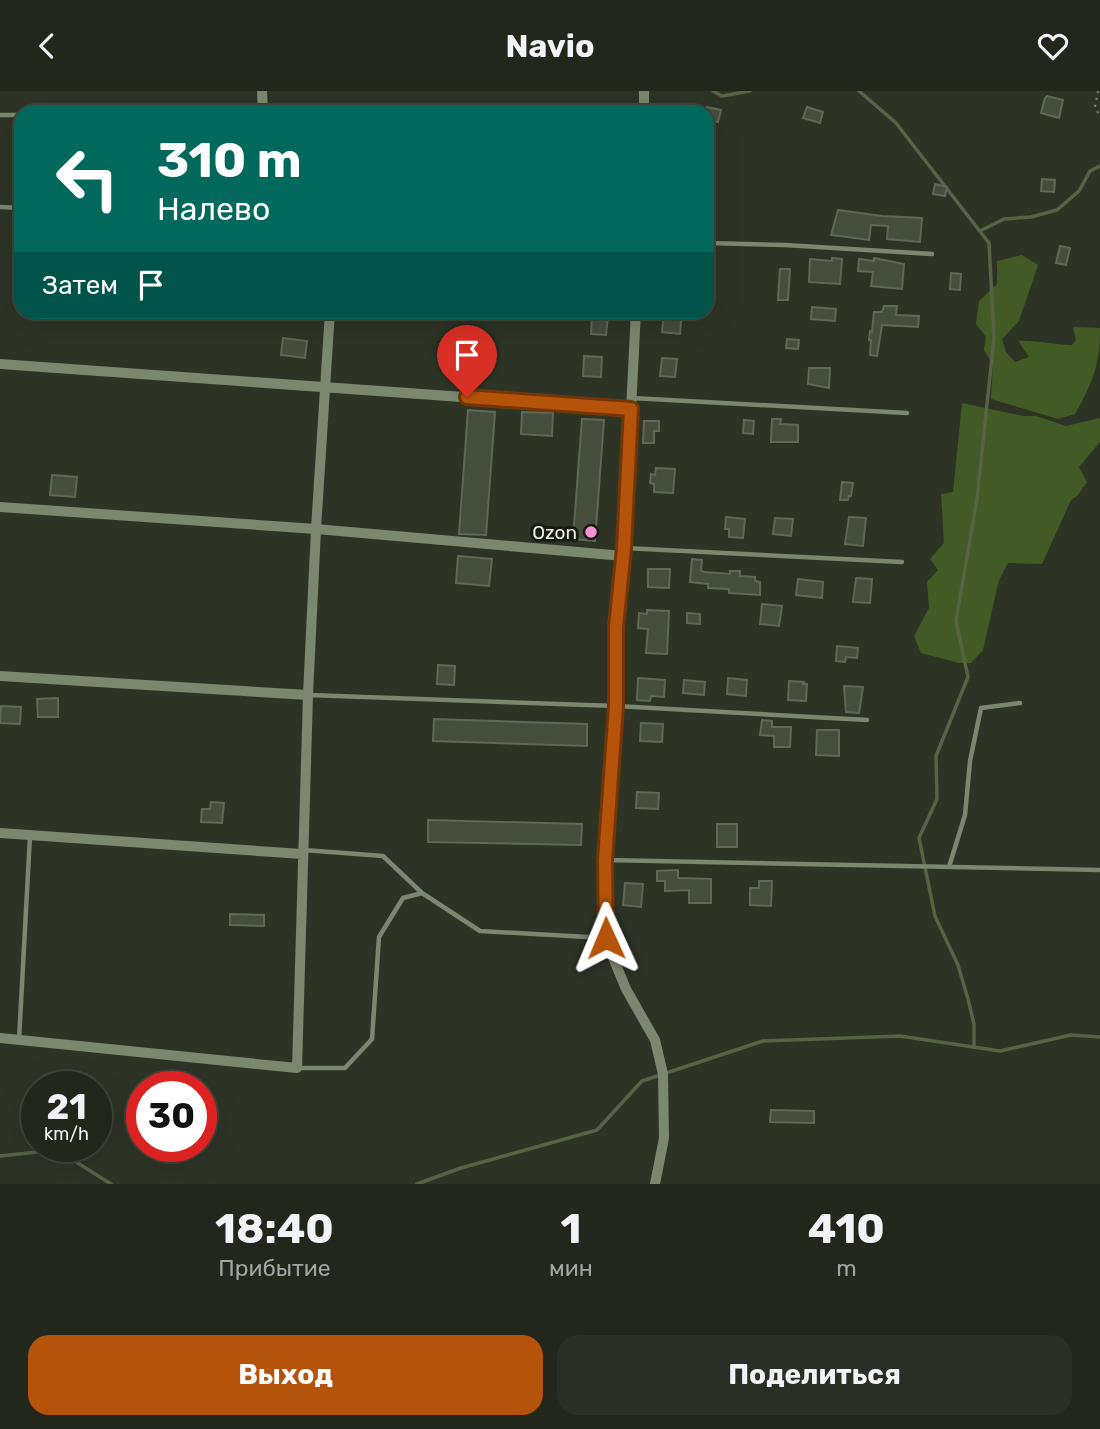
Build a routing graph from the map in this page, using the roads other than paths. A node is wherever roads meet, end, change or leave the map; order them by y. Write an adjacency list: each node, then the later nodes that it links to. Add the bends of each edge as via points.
1 (714, 243): 2 (lane)
2 (932, 254)
3 (330, 319): 6 (street)
4 (636, 319): 7 (street)
5 (0, 364): 6 (street)
6 (326, 386): 7 (street); 10 (street)
7 (632, 403): 8 (lane); 11 (street)
8 (907, 413)
9 (0, 507): 10 (street)
10 (316, 529): 11 (street); 14 (street)
11 (624, 552): 12 (lane); 16 (street, via 616,627)
12 (902, 562)
13 (0, 677): 14 (street)
14 (308, 695): 16 (lane); 20 (street)
15 (1020, 703): 22 (lane, via 981,708 964,815)
16 (616, 706): 17 (lane); 21 (street)
17 (867, 720)
18 (0, 834): 19 (street)
19 (30, 836): 20 (street); 27 (lane)
20 (303, 852): 24 (lane, via 383,856); 28 (street)
21 (605, 860): 22 (lane); 25 (street)
22 (949, 867): 23 (lane)
23 (1100, 870)
24 (422, 893): 25 (lane, via 480,931); 28 (lane, via 403,898 379,937 372,1039 345,1068)
25 (606, 938): 29 (street, via 626,989 655,1040 663,1074 664,1138)
26 (0, 1038): 27 (street)
27 (19, 1041): 28 (street)
28 (297, 1068)
29 (655, 1184)

